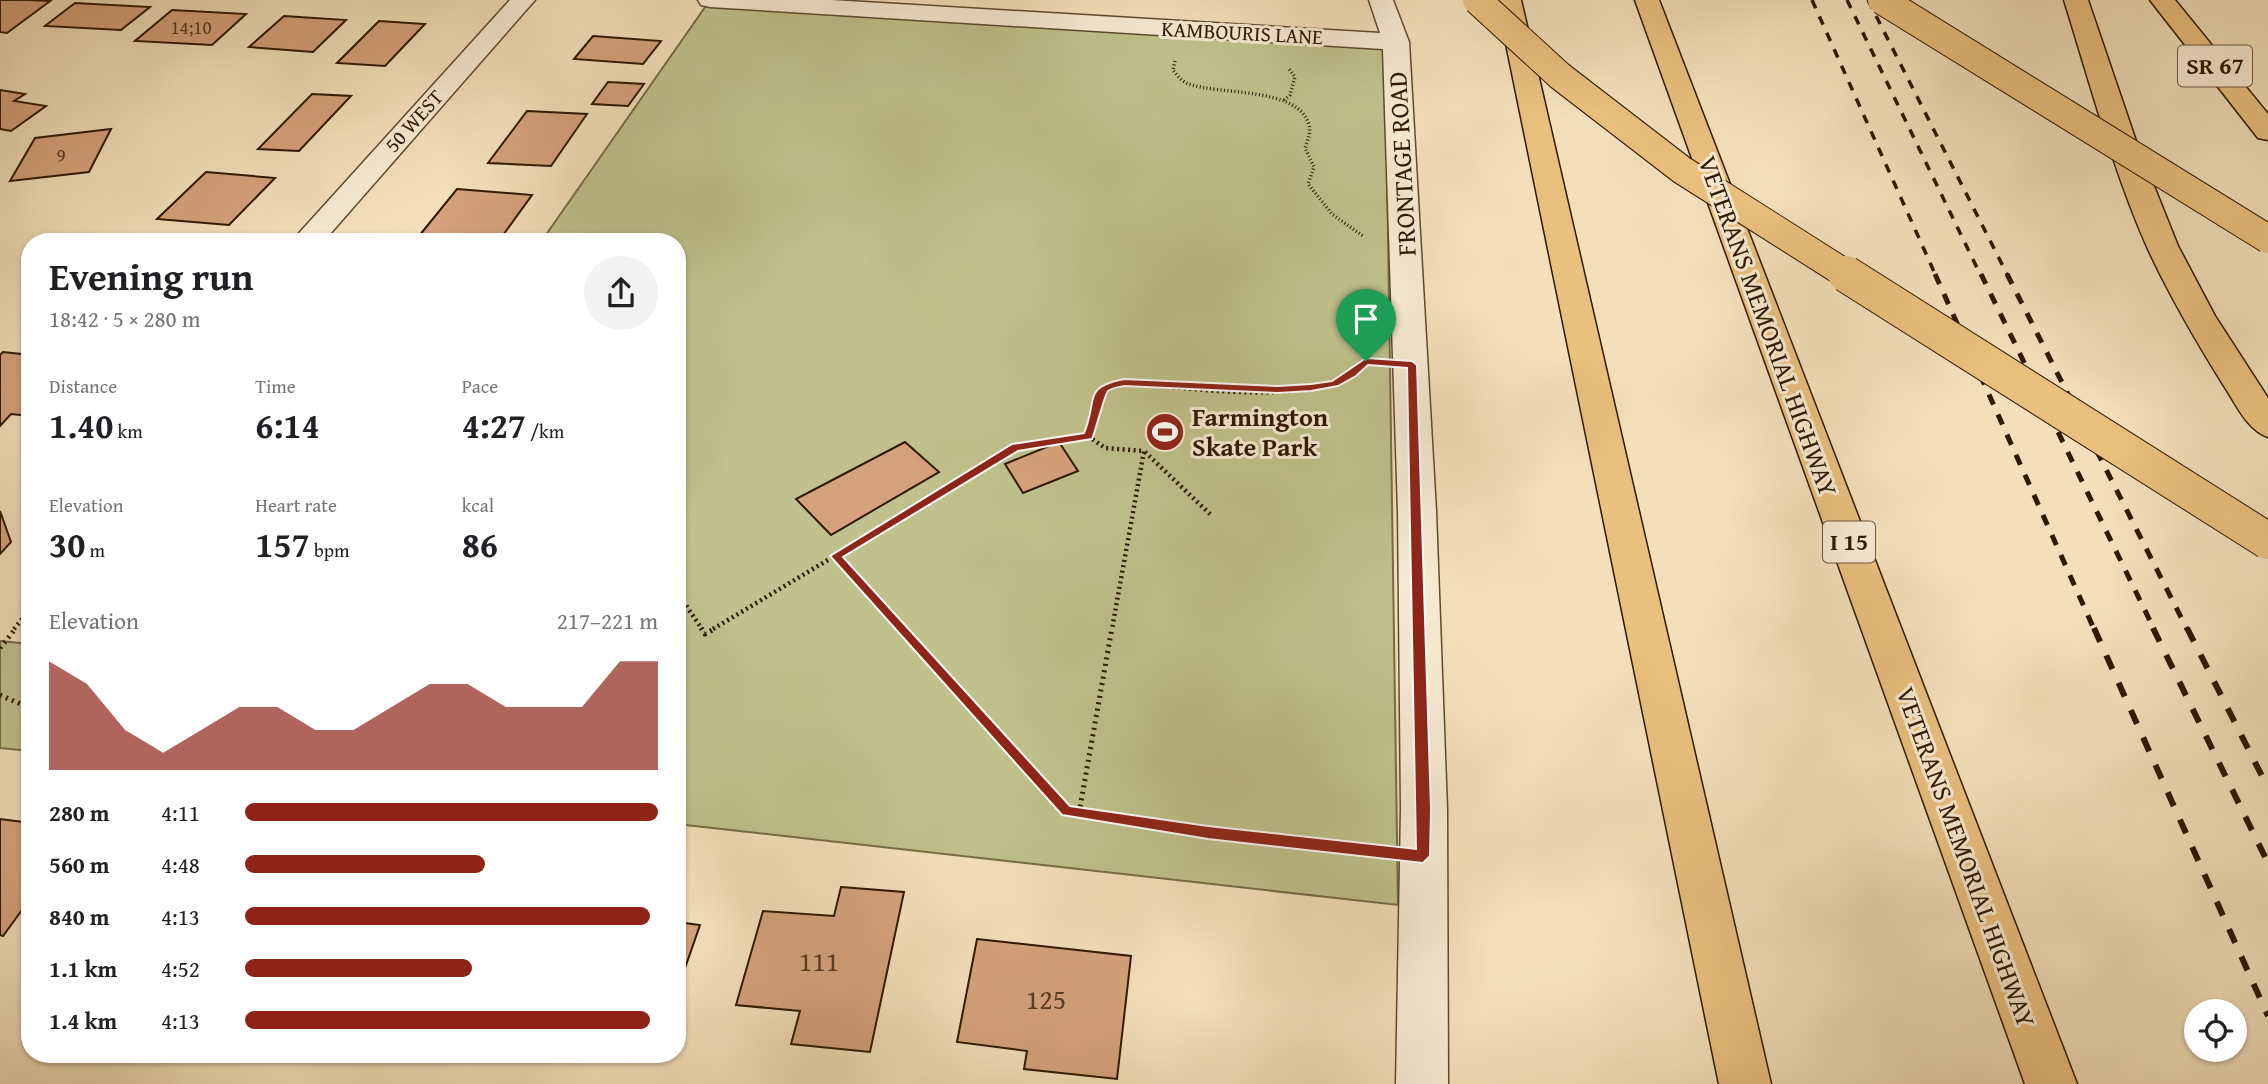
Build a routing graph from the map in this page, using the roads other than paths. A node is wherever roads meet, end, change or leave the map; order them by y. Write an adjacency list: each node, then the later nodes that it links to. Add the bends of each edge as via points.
1 (523, 0): 12 (street, 50 WEST)
2 (710, 0): 10 (street, KAMBOURIS LANE)
3 (1381, 0): 10 (street, FRONTAGE ROAD)
4 (1477, 0): 15 (highway, bridge, via 1560,75 1682,170)
5 (1509, 0): 17 (highway)
6 (1647, 0): 18 (highway, VETERANS MEMORIAL HIGHWAY / I 15)
7 (1882, 0): 13 (highway, bridge)
8 (2076, 0): 14 (highway, via 2148,209 2178,279)
9 (2162, 0): 11 (highway, SR 67)
10 (1396, 42): 16 (street, FRONTAGE ROAD, via 1412,365 1424,809)
11 (2268, 132)
12 (314, 233)
13 (2268, 239)
14 (2268, 424)
15 (2268, 541)
16 (1422, 1084)
17 (1745, 1084)
18 (2051, 1084)

